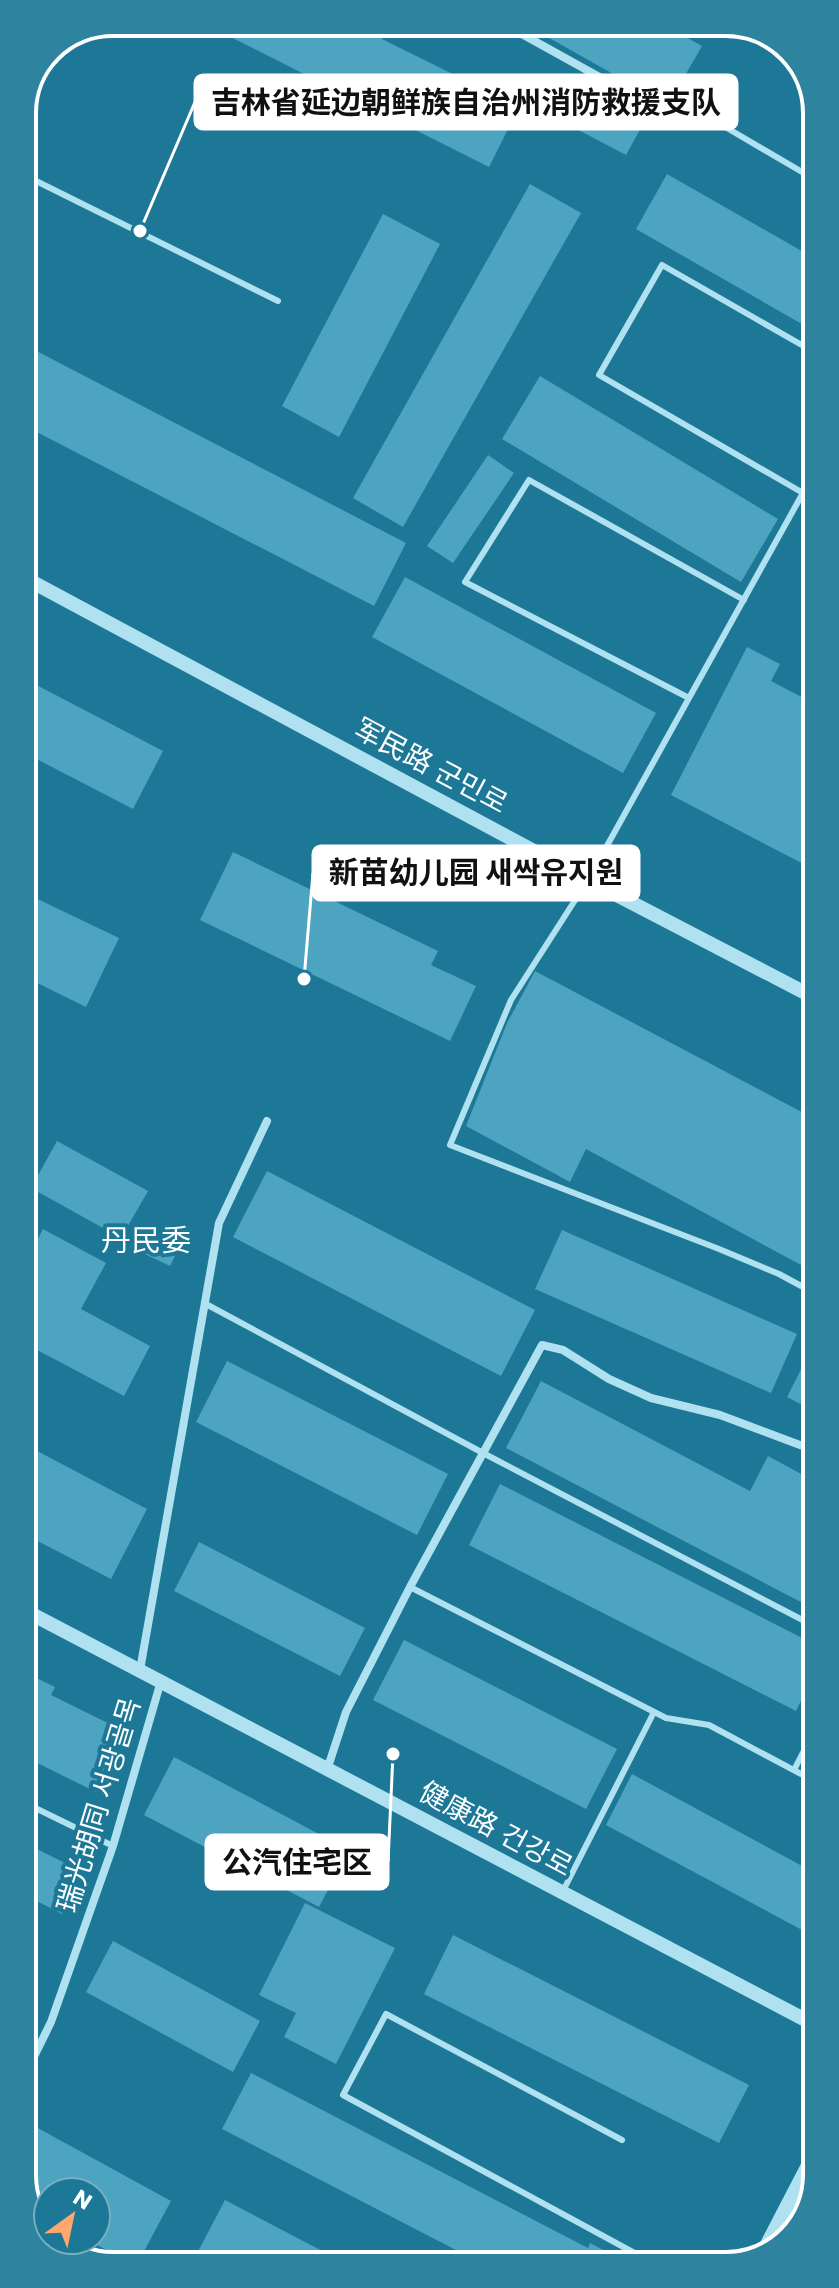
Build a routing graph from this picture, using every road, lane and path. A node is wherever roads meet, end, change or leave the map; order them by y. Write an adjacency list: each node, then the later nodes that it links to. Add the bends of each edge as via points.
1 (525, 36): 2 (street)
2 (650, 105)
3 (727, 128): 4 (lane)
4 (803, 173)
5 (36, 181): 6 (lane)
6 (278, 301)
7 (803, 346): 8 (lane, via 662,265 599,375)
8 (803, 493): 10 (lane)
9 (36, 584): 12 (street, 军民路 군민로)
10 (744, 600): 11 (lane); 11 (lane, via 529,480 465,582)
11 (689, 698): 12 (lane)
12 (588, 880): 13 (street, 军民路 군민로); 15 (lane, via 511,1000 450,1145)
13 (803, 992)
14 (267, 1121): 16 (street, via 219,1223)
15 (803, 1287)
16 (204, 1303): 18 (lane); 22 (street)
17 (803, 1446): 18 (street, via 720,1415 651,1398 563,1350 542,1345)
18 (483, 1453): 19 (street); 21 (lane)
19 (410, 1587): 24 (lane); 26 (street, via 346,1712)
20 (36, 1616): 22 (street, 健康路 건강로)
21 (803, 1620)
22 (140, 1670): 23 (street, 健康路 건강로)
23 (161, 1681): 26 (street, 健康路 건강로); 30 (street, 瑞光胡同 서광골목)
24 (654, 1712): 27 (lane, via 709,1725); 31 (lane)
25 (803, 1752): 27 (lane)
26 (327, 1770): 31 (street, 健康路 건강로)
27 (794, 1770): 28 (lane)
28 (803, 1775)
29 (36, 1808): 30 (lane)
30 (113, 1846): 33 (street, 瑞光胡同 서광골목)
31 (562, 1893): 32 (street, 健康路 건강로)
32 (803, 2019)
33 (36, 2053)
34 (622, 2140): 39 (lane, via 386,2014 343,2095)
35 (803, 2174): 36 (street)
36 (779, 2219): 37 (lane); 38 (street)
37 (786, 2223)
38 (769, 2239)
39 (633, 2252)

